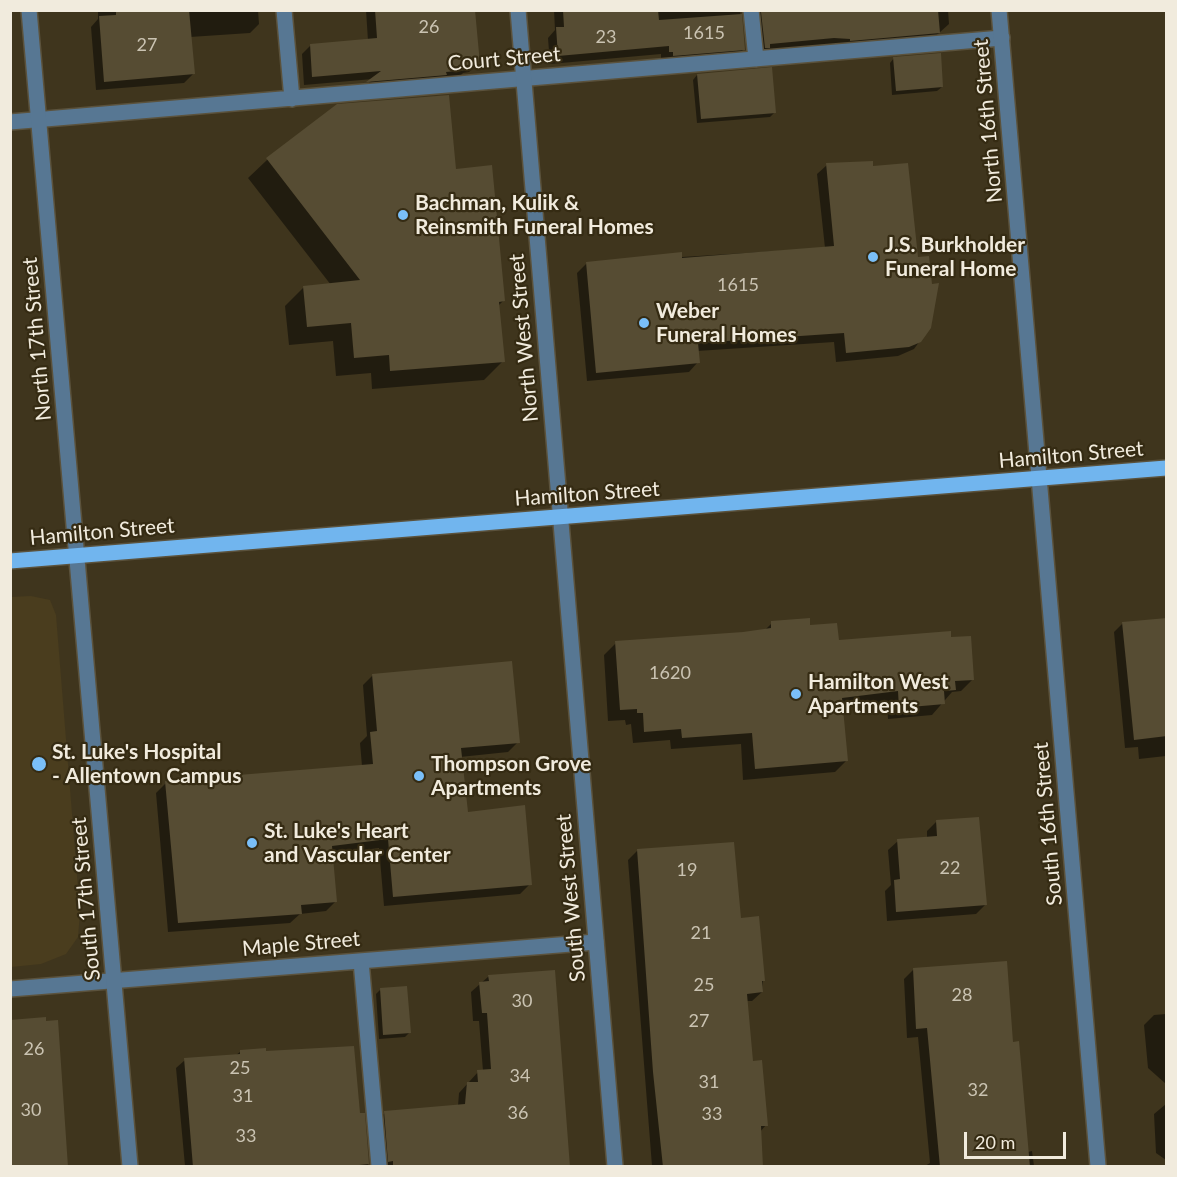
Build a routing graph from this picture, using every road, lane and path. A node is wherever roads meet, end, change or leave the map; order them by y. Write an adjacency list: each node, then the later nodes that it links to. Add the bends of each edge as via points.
1 (30, 10): 10 (street, North 17th Street)
2 (284, 10): 9 (street)
3 (518, 10): 8 (street, North West Street)
4 (751, 10): 7 (street)
5 (999, 10): 6 (street, North 16th Street)
6 (1002, 38): 7 (street, Court Street); 13 (street, North 16th Street)
7 (756, 59): 8 (street, Court Street)
8 (524, 79): 9 (street, Court Street); 14 (street, North West Street)
9 (292, 99): 10 (street, Court Street)
10 (39, 120): 11 (street, Court Street); 15 (street, North 17th Street)
11 (10, 122)
12 (1167, 468): 13 (main road, Hamilton Street)
13 (1039, 478): 14 (main road, Hamilton Street); 24 (street, South 16th Street)
14 (560, 518): 15 (main road, Hamilton Street); 17 (street, South West Street)
15 (76, 556): 16 (main road, Hamilton Street); 19 (street, South 17th Street)
16 (10, 561)
17 (596, 942): 18 (street, Maple Street); 23 (street, South West Street)
18 (361, 961): 19 (street, Maple Street); 22 (street)
19 (114, 980): 20 (street, Maple Street); 21 (street, South 17th Street)
20 (10, 988)
21 (130, 1167)
22 (379, 1167)
23 (615, 1167)
24 (1098, 1167)

